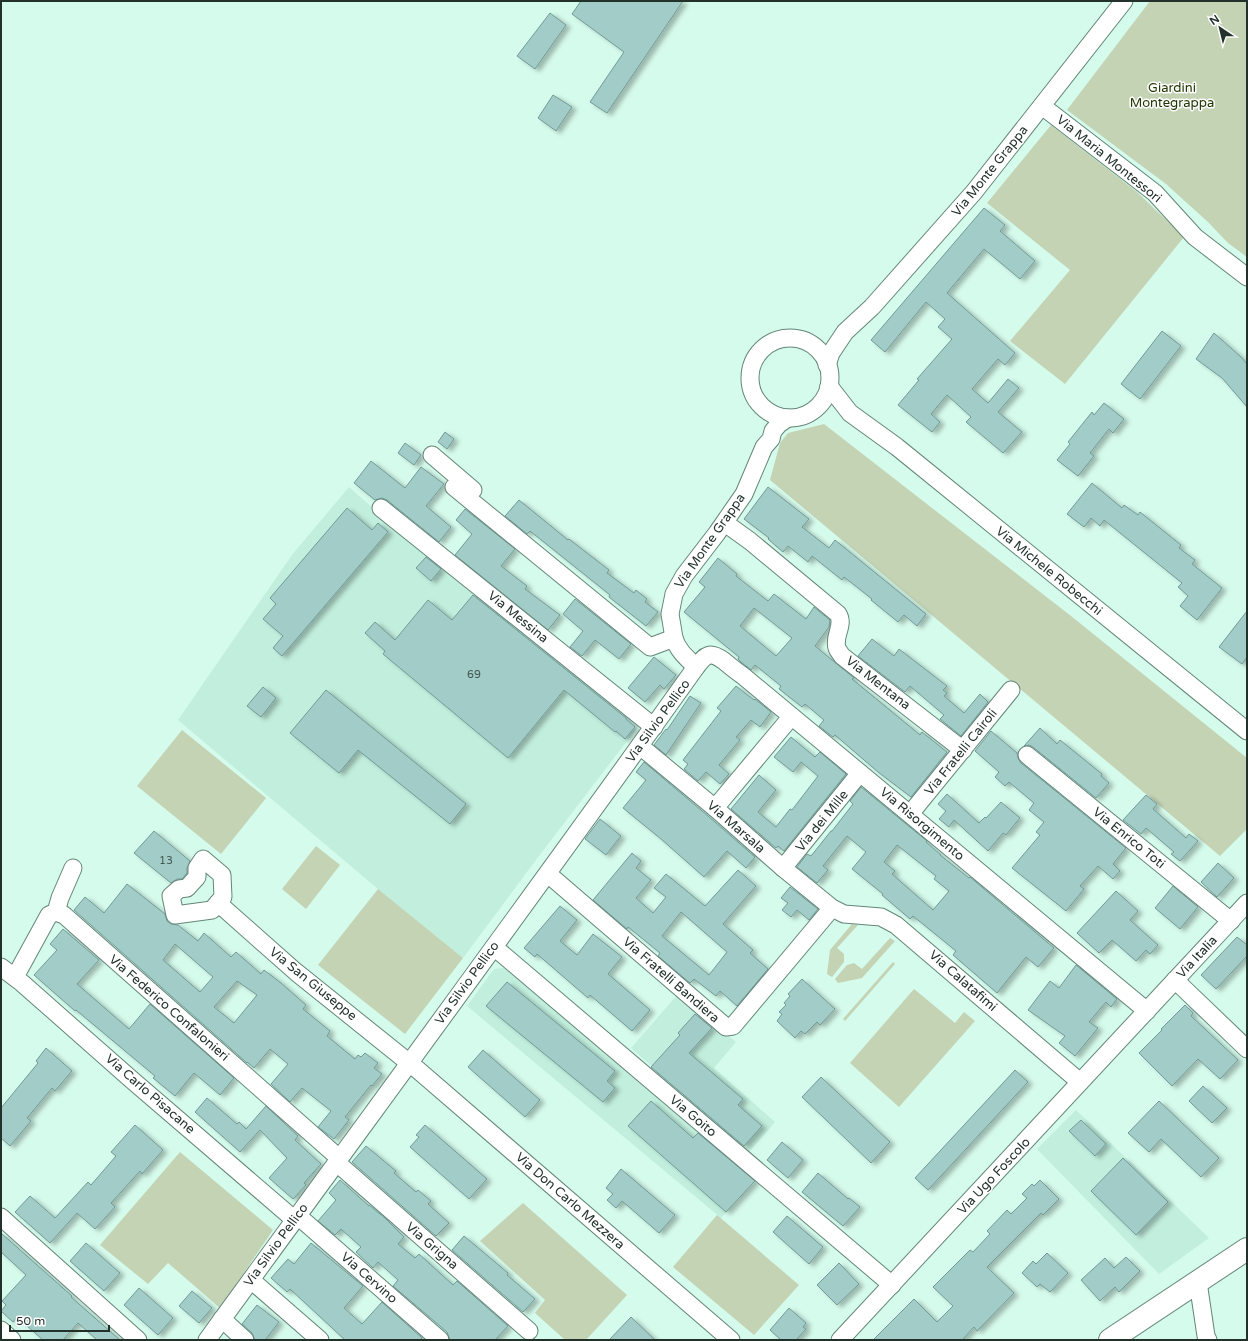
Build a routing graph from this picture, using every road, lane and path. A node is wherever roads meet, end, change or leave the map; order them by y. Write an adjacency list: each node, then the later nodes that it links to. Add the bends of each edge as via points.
1 (1124, 1): 2 (street, Via Monte Grappa)
2 (1042, 106): 3 (street, Via Maria Montessori, via 1155,193 1196,237); 4 (street, Via Monte Grappa, via 974,192 872,307)
3 (1247, 277)
4 (845, 332): 5 (street, Via Monte Grappa); 6 (street, Via Monte Grappa, via 831,353)
5 (811, 344): 6 (street, via 821,353); 9 (street, via 798,339 773,342 762,350 754,361 750,374 751,387)
6 (828, 365): 7 (street)
7 (829, 386): 8 (street, via 824,399); 10 (street, Via Michele Robecchi)
8 (816, 409): 10 (street, Via Michele Robecchi); 11 (street, via 798,418)
9 (764, 410): 11 (street); 12 (street, Via Monte Grappa, via 767,426)
10 (850, 413): 22 (street, Via Michele Robecchi, via 897,447)
11 (788, 418): 12 (street, Via Monte Grappa, via 773,431 771,439)
12 (764, 447): 16 (street, Via Monte Grappa, via 744,494)
13 (432, 455): 17 (street, Via Silvio Pellico, via 645,631)
14 (454, 487): 17 (street, via 650,647)
15 (381, 508): 21 (street, Via Messina)
16 (725, 523): 17 (street, Via Monte Grappa, via 684,576 674,594); 24 (street, Via Mentana, via 838,614 840,626 837,649 842,656)
17 (667, 640): 18 (street, Via Silvio Pellico, via 677,646)
18 (696, 667): 20 (street, Via Risorgimento, via 703,658 709,655 716,656); 21 (street, Via Silvio Pellico)
19 (1011, 690): 24 (street, Via Fratelli Cairoli)
20 (791, 717): 26 (street, Via Risorgimento); 27 (street)
21 (654, 727): 23 (street, Via Silvio Pellico)
22 (1247, 731)
23 (640, 746): 27 (street, Via Marsala); 31 (street, Via Silvio Pellico)
24 (963, 750): 28 (street, Via Fratelli Cairoli)
25 (1027, 755): 36 (street, Via Enrico Toti)
26 (860, 773): 28 (street, Via Risorgimento); 30 (street, Via dei Mille)
27 (715, 808): 30 (street, Via Marsala)
28 (910, 814): 40 (street, Via Risorgimento)
29 (73, 868): 35 (street)
30 (783, 868): 34 (street, Via Marsala)
31 (548, 874): 34 (street, Via Fratelli Bandiera, via 726,1027 733,1026); 37 (street, Via Silvio Pellico)
32 (218, 903): 42 (street, Via San Giuseppe, via 296,972)
33 (1247, 903): 36 (street, Via Italia)
34 (832, 908): 43 (street, Via Calatafimi, via 844,914 881,917 896,925)
35 (56, 912): 38 (street, via 49,915); 44 (street, Via Federico Confalonieri, via 64,914)
36 (1231, 921): 39 (street, Via Italia)
37 (494, 947): 42 (street, Via Silvio Pellico); 50 (street, Via Goito)
38 (5, 969): 45 (street, Via Carlo Pisacane, via 289,1215)
39 (1176, 980): 40 (street, Via Italia); 41 (street)
40 (1147, 1011): 43 (street, Via Ugo Foscolo)
41 (1247, 1049)
42 (409, 1063): 44 (street, Via Silvio Pellico); 60 (street, Via Don Carlo Mezzera)
43 (1080, 1082): 50 (street, Via Ugo Foscolo)
44 (338, 1160): 45 (street, Via Silvio Pellico); 53 (street, Via Grigna)
45 (298, 1216): 48 (street, Via Silvio Pellico); 59 (street, Via Cervino)
46 (1, 1218): 55 (street)
47 (1247, 1249): 49 (main road)
48 (251, 1280): 51 (street, Via Silvio Pellico); 58 (street)
49 (1198, 1282): 62 (main road); 63 (street)
50 (892, 1285): 61 (street, Via Ugo Foscolo)
51 (222, 1320): 56 (street, Via Silvio Pellico); 57 (street)
52 (1, 1330): 54 (street)
53 (530, 1337)
54 (12, 1340)
55 (138, 1340)
56 (207, 1340)
57 (245, 1340)
58 (320, 1340)
59 (440, 1340)
60 (731, 1340)
61 (840, 1340)
62 (1110, 1340)
63 (1208, 1340)

